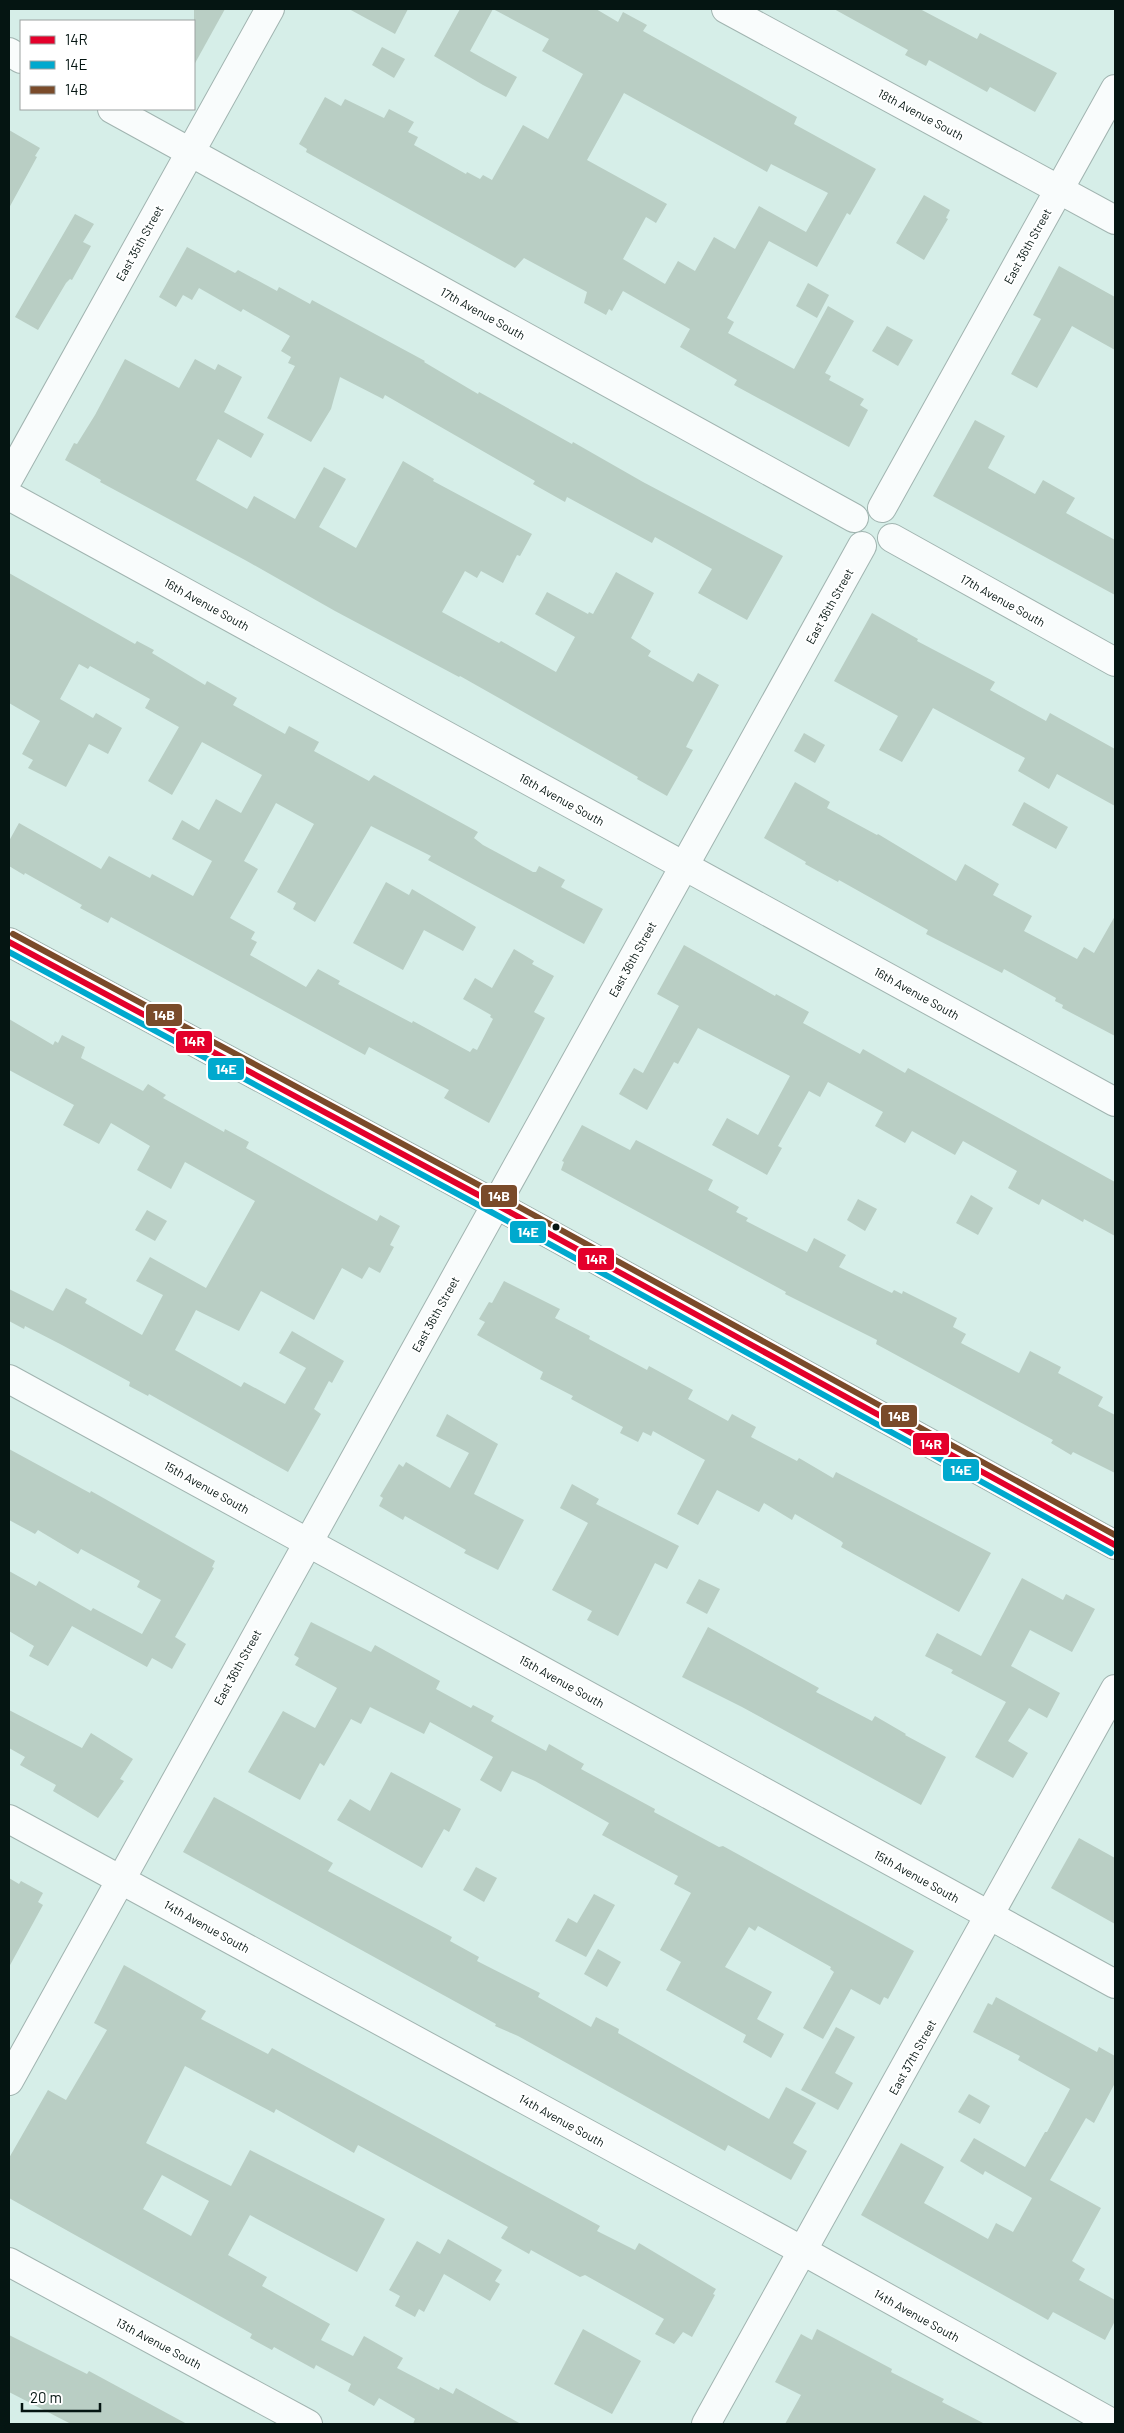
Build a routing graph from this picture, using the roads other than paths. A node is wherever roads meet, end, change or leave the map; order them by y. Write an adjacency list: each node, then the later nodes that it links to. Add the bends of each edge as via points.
1 (270, 9): 7 (street, East 35th Street)
2 (726, 9): 8 (street, 18th Avenue South)
3 (9, 52): 4 (street)
4 (20, 58)
5 (1115, 89): 8 (street, East 36th Street)
6 (114, 110): 7 (street, 17th Avenue South)
7 (191, 152): 10 (street, East 35th Street); 13 (street, 17th Avenue South)
8 (1059, 189): 9 (street, 18th Avenue South); 12 (street, East 36th Street)
9 (1115, 220)
10 (9, 478)
11 (9, 496): 17 (street, 16th Avenue South)
12 (882, 508): 13 (street, via 866,509); 14 (street, via 893,522)
13 (854, 518): 15 (street, via 854,538)
14 (892, 538): 15 (street, via 888,544 876,549); 16 (street, 17th Avenue South)
15 (862, 546): 17 (street, East 36th Street)
16 (1115, 662)
17 (683, 865): 19 (street, 16th Avenue South); 20 (street, East 36th Street)
18 (9, 942): 20 (street)
19 (1115, 1102)
20 (497, 1205): 22 (street, East 36th Street); 23 (street)
21 (9, 1379): 22 (street, 15th Avenue South)
22 (307, 1542): 26 (street, East 36th Street); 27 (street, 15th Avenue South)
23 (1115, 1545)
24 (1115, 1689): 27 (street, East 37th Street)
25 (9, 1819): 26 (street, 14th Avenue South)
26 (120, 1879): 29 (street, East 36th Street); 30 (street, 14th Avenue South)
27 (990, 1915): 28 (street, 15th Avenue South); 30 (street, East 37th Street)
28 (1115, 1984)
29 (9, 2081)
30 (803, 2251): 33 (street, East 37th Street); 34 (street, 14th Avenue South)
31 (9, 2262): 32 (street, 13th Avenue South)
32 (308, 2424)
33 (706, 2424)
34 (1114, 2424)

